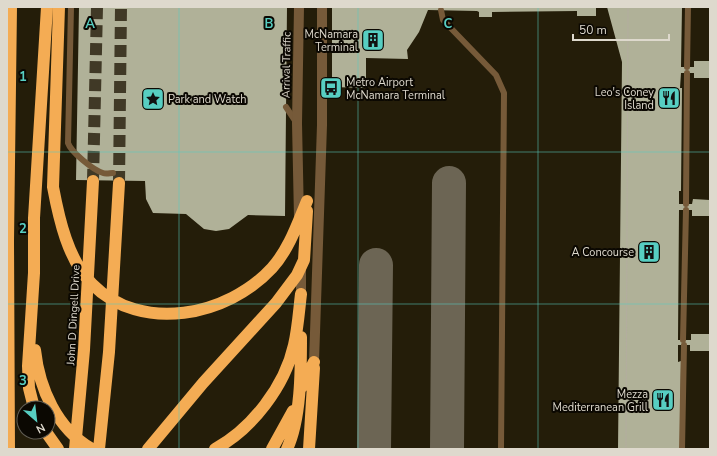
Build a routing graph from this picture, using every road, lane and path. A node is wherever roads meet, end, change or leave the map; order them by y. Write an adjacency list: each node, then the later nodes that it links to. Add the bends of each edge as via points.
1 (11, 7): 18 (highway)
2 (47, 7): 14 (highway, via 34,218)
3 (59, 7): 23 (highway, via 54,187 66,238 78,265 91,284 107,297 144,312 171,314 198,311 217,305 242,293 271,269 283,254 307,202 304,260 298,275)
4 (71, 7): 11 (lane, via 68,143 70,150 77,156 103,173)
5 (298, 7): 10 (street, Arrival Traffic)
6 (322, 7): 15 (street, via 322,125)
7 (688, 7): 29 (lane)
8 (441, 10): 28 (lane, via 443,20 496,75 504,93)
9 (286, 107): 10 (lane)
10 (297, 123): 13 (street, Arrival Traffic)
11 (116, 178): 22 (highway, via 108,352)
12 (93, 181): 20 (highway, John D Dingell Drive, via 84,350)
13 (301, 294): 24 (highway, via 294,346 279,385 247,426 229,442); 26 (highway, via 301,368 294,429)
14 (32, 327): 16 (highway, via 28,366); 21 (highway, via 36,364 45,393 58,417 71,432)
15 (314, 362): 25 (highway, via 291,415); 27 (highway)
16 (32, 400)
17 (52, 440): 19 (highway)
18 (9, 449)
19 (58, 449)
20 (75, 449)
21 (92, 449)
22 (99, 449)
23 (148, 449)
24 (215, 449)
25 (272, 449)
26 (287, 449)
27 (309, 449)
28 (501, 449)
29 (682, 449)

